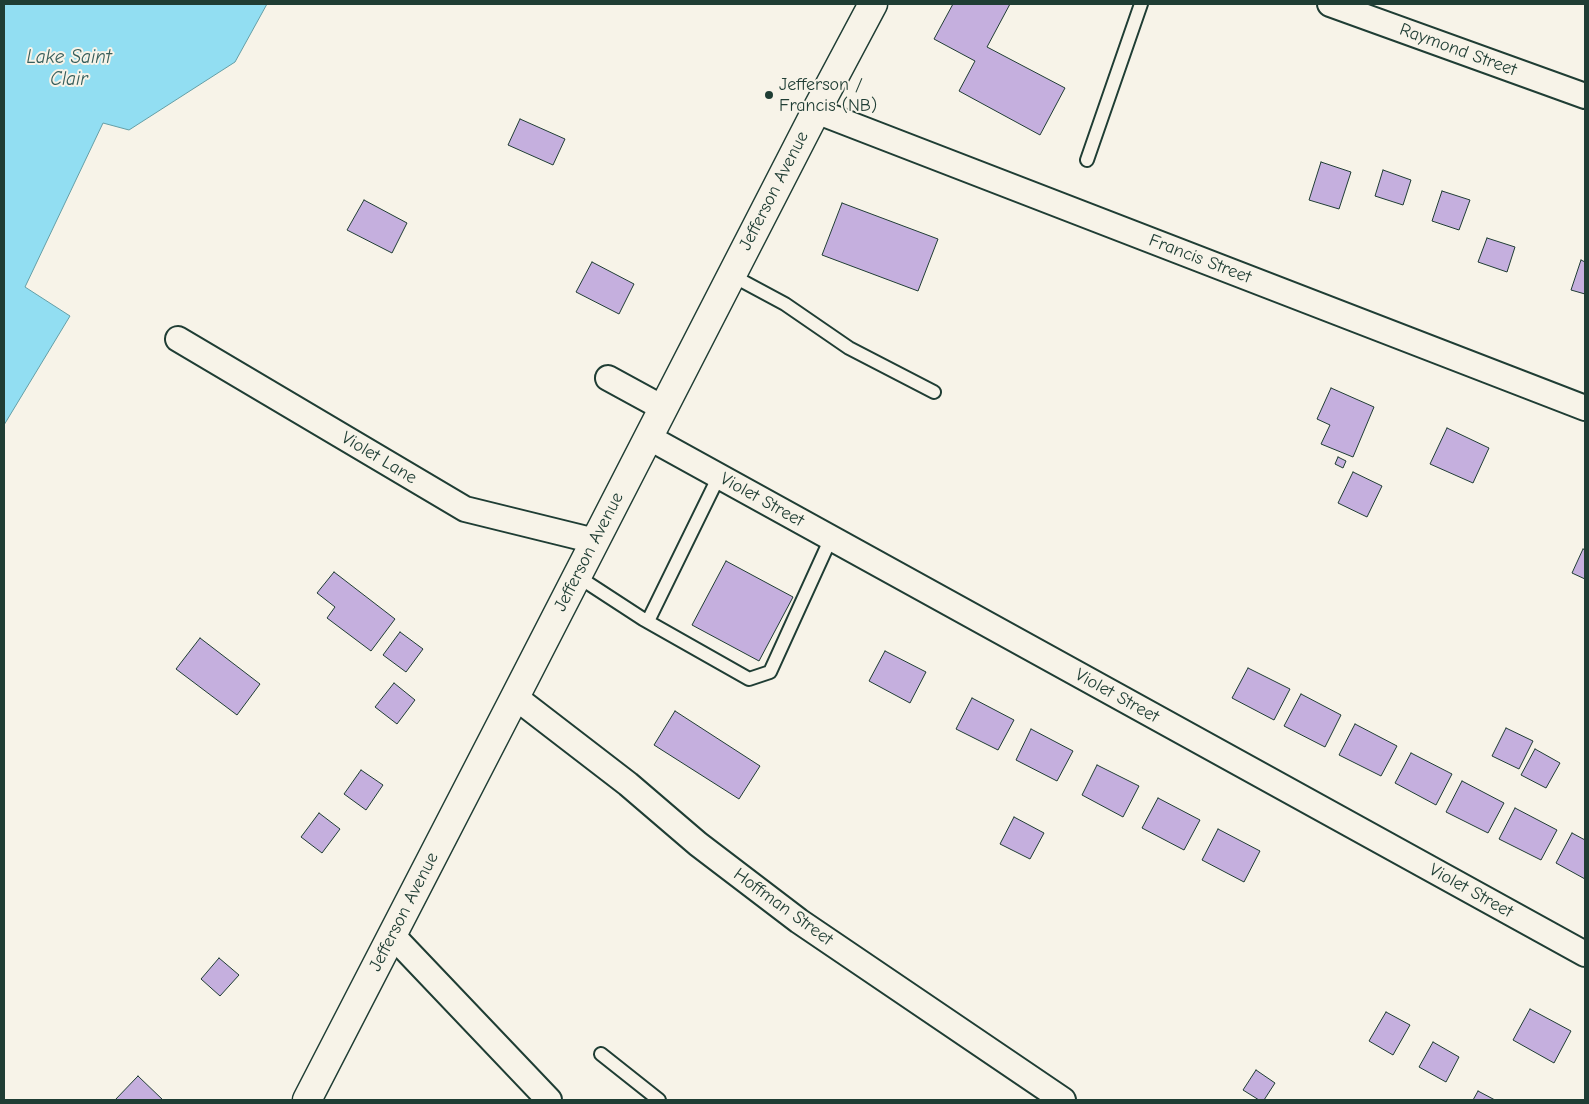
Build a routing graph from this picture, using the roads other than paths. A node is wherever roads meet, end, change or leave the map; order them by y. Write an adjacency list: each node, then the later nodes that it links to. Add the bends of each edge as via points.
1 (873, 4): 5 (main road, Jefferson Avenue)
2 (1142, 4): 6 (lane)
3 (1330, 4): 4 (street, Raymond Street)
4 (1585, 96)
5 (816, 111): 7 (main road, Jefferson Avenue); 12 (street, Francis Street)
6 (1087, 160)
7 (731, 275): 10 (lane, via 785,304 849,348); 11 (main road, Jefferson Avenue)
8 (178, 339): 16 (street, Violet Lane, via 465,509)
9 (608, 378): 11 (street)
10 (934, 392)
11 (663, 408): 13 (main road, Jefferson Avenue)
12 (1585, 408)
13 (648, 437): 14 (street, Violet Street); 16 (main road, Jefferson Avenue)
14 (719, 476): 15 (street, Violet Street); 18 (lane)
15 (831, 538): 18 (lane, via 770,672 748,678); 21 (street, Violet Street)
16 (595, 541): 17 (main road, Jefferson Avenue)
17 (577, 576): 18 (lane); 19 (main road, Jefferson Avenue)
18 (648, 621)
19 (515, 697): 20 (main road, Jefferson Avenue); 26 (street, Hoffman Street, via 798,921)
20 (392, 935): 23 (main road, Jefferson Avenue); 24 (street)
21 (1585, 954)
22 (600, 1054): 25 (lane)
23 (307, 1100)
24 (549, 1100)
25 (659, 1100)
26 (1063, 1100)

